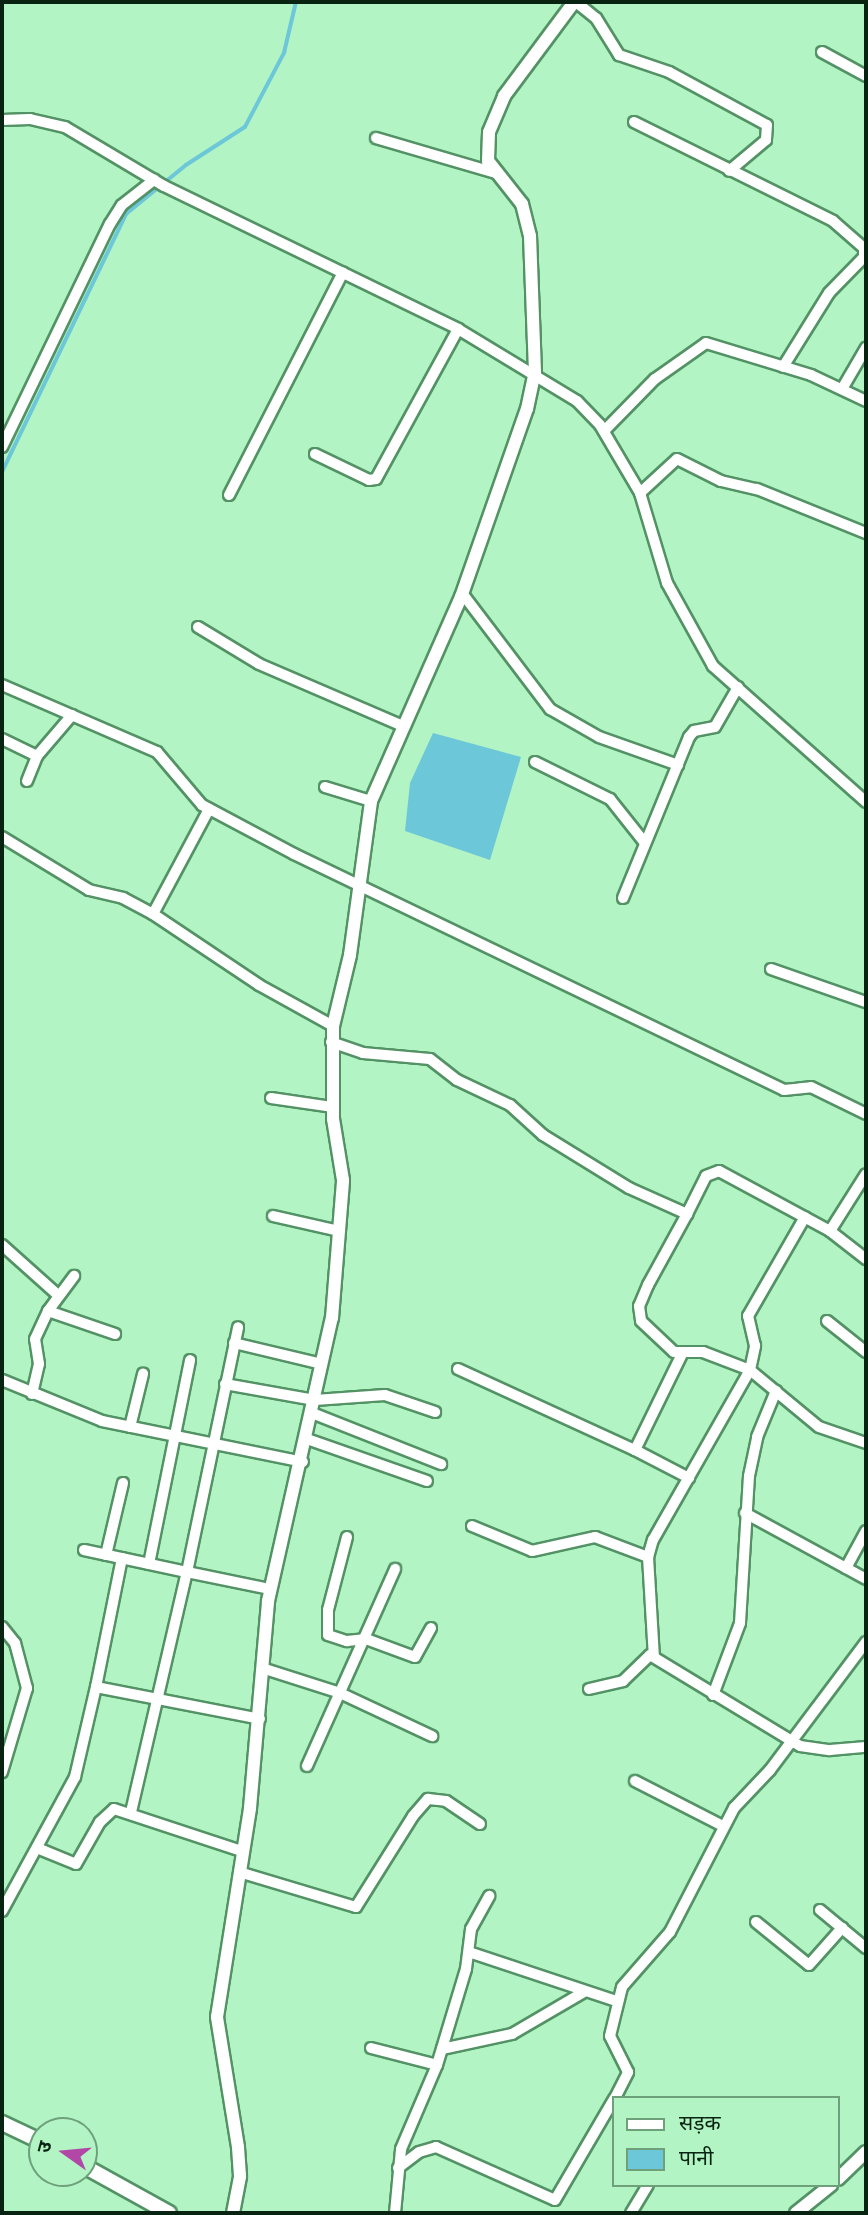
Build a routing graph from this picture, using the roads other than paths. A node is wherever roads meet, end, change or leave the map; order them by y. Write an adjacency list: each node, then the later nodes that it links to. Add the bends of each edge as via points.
1 (575, 2): 7 (street, via 596,18 620,55 669,72 767,125 766,139); 8 (street, via 504,96 487,146 488,162)
2 (822, 52): 3 (street)
3 (866, 76)
4 (2, 120): 9 (street, via 30,119 65,127)
5 (634, 122): 7 (street)
6 (376, 138): 8 (street)
7 (729, 171): 13 (street, via 833,221 864,248 864,257 829,293)
8 (496, 173): 14 (street, via 522,204 530,236)
9 (159, 183): 10 (street); 18 (street, via 122,205 110,224)
10 (343, 272): 11 (street); 21 (street)
11 (458, 329): 14 (street); 19 (street, via 376,479 369,480)
12 (866, 348): 15 (street)
13 (783, 367): 15 (street); 17 (street, via 706,344 641,391)
14 (535, 372): 17 (street, via 577,401); 23 (street, via 527,410)
15 (842, 389): 16 (street)
16 (866, 401)
17 (604, 431): 20 (street)
18 (2, 447)
19 (315, 453)
20 (640, 493): 22 (street, via 677,459 721,481 757,489); 26 (street, via 667,583 713,666)
21 (229, 495)
22 (866, 533)
23 (462, 593): 28 (street); 32 (street, via 550,709 599,737)
24 (198, 627): 28 (street, via 259,664)
25 (2, 685): 27 (street)
26 (746, 693): 32 (street, via 715,727 694,731); 36 (street)
27 (72, 715): 30 (street); 37 (street, via 157,752)
28 (403, 726): 35 (street)
29 (2, 739): 30 (street)
30 (37, 756): 33 (street)
31 (535, 762): 39 (street, via 610,799)
32 (678, 765): 39 (street)
33 (27, 781)
34 (325, 787): 35 (street)
35 (371, 800): 40 (street)
36 (866, 802)
37 (209, 809): 40 (street); 42 (street)
38 (2, 837): 42 (street, via 89,890 122,898)
39 (645, 843): 41 (street)
40 (361, 886): 45 (street); 49 (street, via 771,1084 794,1091 811,1087)
41 (623, 898)
42 (153, 914): 45 (street, via 247,978)
43 (771, 969): 44 (street)
44 (866, 1002)
45 (333, 1026): 46 (street)
46 (331, 1042): 48 (street); 51 (street, via 373,1055 430,1059 457,1080 510,1105 543,1135 629,1188)
47 (271, 1098): 48 (street)
48 (333, 1107): 54 (street, via 343,1180)
49 (866, 1114)
50 (866, 1174): 55 (street)
51 (687, 1214): 53 (street, via 706,1176 719,1171); 66 (street, via 639,1306 645,1327 659,1343)
52 (273, 1216): 54 (street)
53 (805, 1217): 55 (street); 70 (street, via 748,1316 755,1346)
54 (339, 1231): 68 (street)
55 (830, 1231): 57 (street)
56 (2, 1245): 59 (street)
57 (866, 1259)
58 (74, 1276): 59 (street)
59 (58, 1295): 60 (street)
60 (48, 1311): 63 (street); 75 (street, via 36,1339 39,1364)
61 (827, 1321): 65 (street)
62 (238, 1327): 64 (street)
63 (115, 1334)
64 (234, 1343): 68 (street); 73 (street)
65 (866, 1352)
66 (682, 1354): 70 (street, via 703,1352); 83 (street)
67 (190, 1360): 79 (street)
68 (322, 1364): 76 (street)
69 (458, 1369): 83 (street)
70 (750, 1370): 74 (street); 86 (street)
71 (143, 1374): 78 (street)
72 (2, 1380): 75 (street)
73 (225, 1384): 76 (street); 82 (street)
74 (776, 1391): 81 (street, via 819,1427); 89 (street, via 757,1437)
75 (32, 1394): 78 (street)
76 (314, 1407): 77 (street, via 385,1395); 80 (street); 85 (street)
77 (435, 1412)
78 (130, 1427): 79 (street)
79 (175, 1438): 82 (street); 97 (street)
80 (307, 1439): 84 (street); 87 (street)
81 (866, 1443)
82 (212, 1446): 84 (street); 100 (street)
83 (635, 1450): 86 (street)
84 (303, 1462): 102 (street)
85 (440, 1464)
86 (689, 1478): 96 (street)
87 (427, 1481)
88 (123, 1483): 94 (street)
89 (745, 1513): 98 (street); 112 (street, via 740,1623)
90 (472, 1526): 96 (street, via 532,1551 595,1537)
91 (866, 1531): 98 (street)
92 (347, 1537): 105 (street, via 325,1630 346,1641)
93 (84, 1550): 94 (street)
94 (106, 1555): 95 (street)
95 (122, 1558): 97 (street); 109 (street)
96 (648, 1558): 107 (street)
97 (149, 1564): 100 (street)
98 (846, 1568): 101 (street)
99 (395, 1569): 105 (street)
100 (187, 1572): 102 (street); 113 (street)
101 (866, 1579)
102 (270, 1589): 108 (street)
103 (2, 1627): 119 (street, via 15,1643 27,1688)
104 (431, 1628): 105 (street, via 415,1657)
105 (366, 1639): 111 (street)
106 (866, 1642): 116 (street)
107 (654, 1657): 110 (street, via 644,1656 623,1681); 112 (street)
108 (265, 1669): 111 (street); 114 (street)
109 (96, 1687): 113 (street); 124 (street, via 75,1777)
110 (589, 1689)
111 (340, 1693): 115 (street); 118 (street)
112 (713, 1696): 116 (street)
113 (159, 1700): 114 (street); 121 (street)
114 (260, 1719): 125 (street)
115 (432, 1736)
116 (791, 1741): 117 (street, via 830,1750); 123 (street)
117 (866, 1747)
118 (307, 1766)
119 (2, 1772)
120 (635, 1781): 123 (street)
121 (131, 1812): 124 (street, via 108,1812 76,1864); 125 (street)
122 (480, 1824): 126 (street, via 446,1801 428,1799 412,1816 356,1906)
123 (723, 1826): 135 (street, via 670,1932)
124 (37, 1848): 129 (street)
125 (242, 1851): 126 (street)
126 (239, 1872): 150 (street, via 217,2017 238,2147 240,2176)
127 (489, 1896): 133 (street, via 471,1928)
128 (820, 1910): 131 (street)
129 (2, 1911)
130 (756, 1922): 131 (street, via 809,1965)
131 (842, 1928): 132 (street)
132 (865, 1942)
133 (469, 1952): 134 (street); 137 (street)
134 (584, 1992): 135 (street); 137 (street, via 512,2034)
135 (616, 2001): 139 (street, via 610,2036 628,2072)
136 (371, 2048): 138 (street)
137 (442, 2049): 138 (street)
138 (437, 2065): 144 (street, via 405,2135)
139 (616, 2096)
140 (612, 2103): 144 (street, via 555,2200 436,2147 419,2152)
141 (2, 2123): 142 (main road)
142 (28, 2135)
143 (866, 2152): 146 (street)
144 (398, 2168): 151 (street)
145 (98, 2173): 149 (main road)
146 (840, 2177)
147 (647, 2187): 152 (street)
148 (828, 2187): 153 (street)
149 (169, 2213)
150 (233, 2213)
151 (395, 2213)
152 (631, 2213)
153 (796, 2213)

